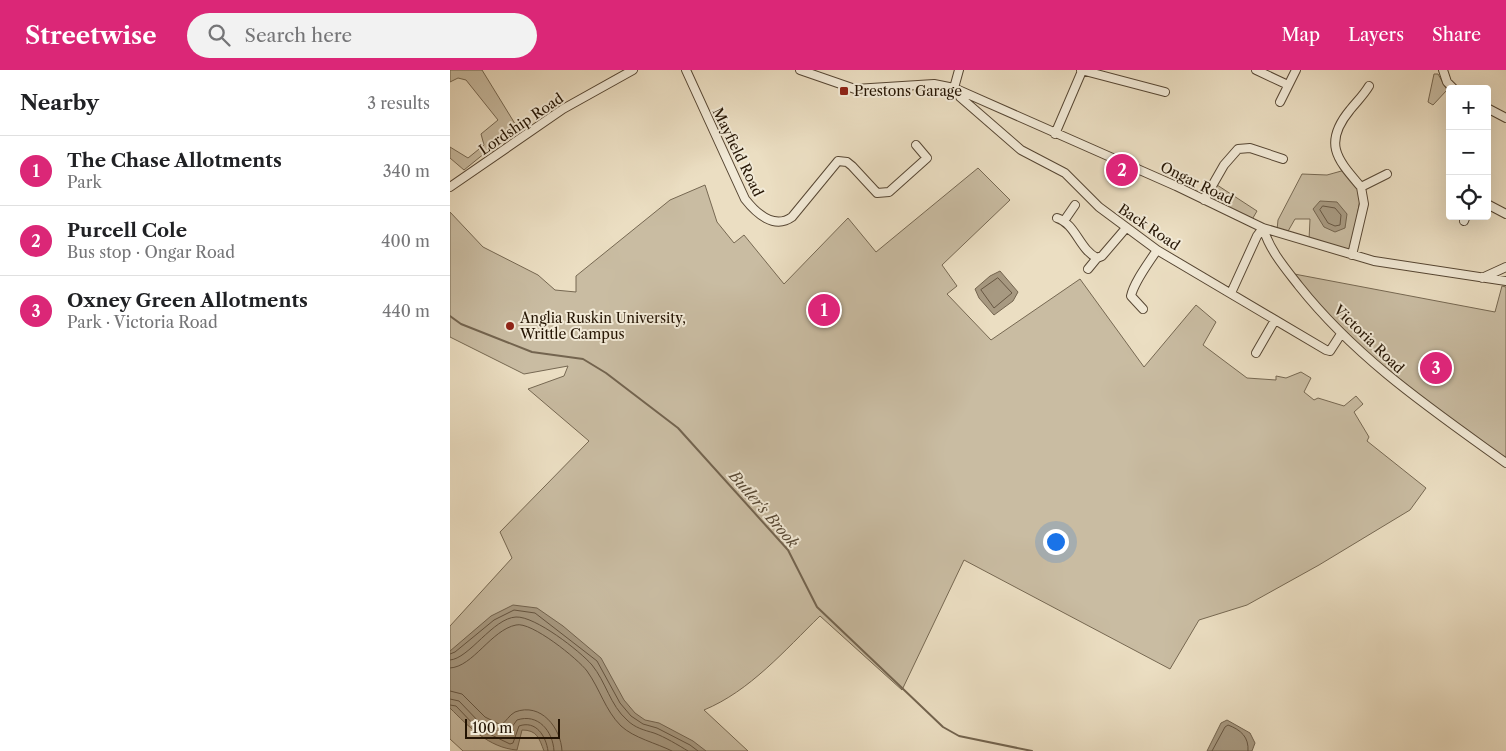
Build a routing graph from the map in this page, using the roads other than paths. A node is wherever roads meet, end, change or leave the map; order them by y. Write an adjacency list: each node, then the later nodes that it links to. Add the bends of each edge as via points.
1 (633, 70): 21 (street, Lordship Road, via 563,110)
2 (686, 70): 18 (street, Mayfield Road, via 745,199 759,215 775,222 781,223 792,217 838,161 852,166 877,193 889,192 927,158)
3 (800, 70): 12 (street, Ongar Road, via 855,89 934,84)
4 (959, 70): 12 (street)
5 (1082, 70): 13 (street); 17 (street)
6 (1256, 70): 10 (street)
7 (1296, 70): 10 (street)
8 (1443, 70): 9 (street)
9 (1450, 85)
10 (1288, 86): 14 (street)
11 (1369, 86): 22 (street, via 1350,110 1336,137 1335,147 1339,161)
12 (956, 89): 17 (street, Ongar Road); 27 (street, Back Road, via 960,97 1001,134 1030,156 1062,170 1098,207)
13 (1165, 92)
14 (1280, 102)
15 (1491, 110): 16 (street)
16 (1506, 117)
17 (1056, 134): 23 (street, Ongar Road)
18 (916, 145)
19 (1283, 159): 23 (street, via 1250,148 1238,149 1224,165)
20 (1387, 174): 22 (street)
21 (450, 187)
22 (1361, 187): 30 (street, via 1364,204)
23 (1204, 200): 28 (street, Ongar Road)
24 (1075, 205): 31 (street, via 1060,219 1085,249)
25 (1491, 206): 26 (street)
26 (1506, 214)
27 (1126, 228): 29 (street, Back Road); 31 (street)
28 (1263, 228): 30 (street, Ongar Road); 36 (street); 39 (street, Victoria Road, via 1276,256)
29 (1156, 250): 36 (street, Back Road); 37 (street, via 1133,286 1131,296)
30 (1352, 255): 34 (street, Ongar Road)
31 (1097, 258): 33 (street)
32 (1506, 267): 34 (street)
33 (1088, 269)
34 (1482, 278): 35 (street, Ongar Road)
35 (1506, 281)
36 (1231, 293): 38 (street, Back Road)
37 (1142, 309)
38 (1275, 320): 39 (street, Back Road, via 1330,351); 40 (street)
39 (1341, 334): 41 (street, Victoria Road, via 1396,383)
40 (1256, 353)
41 (1506, 463)

